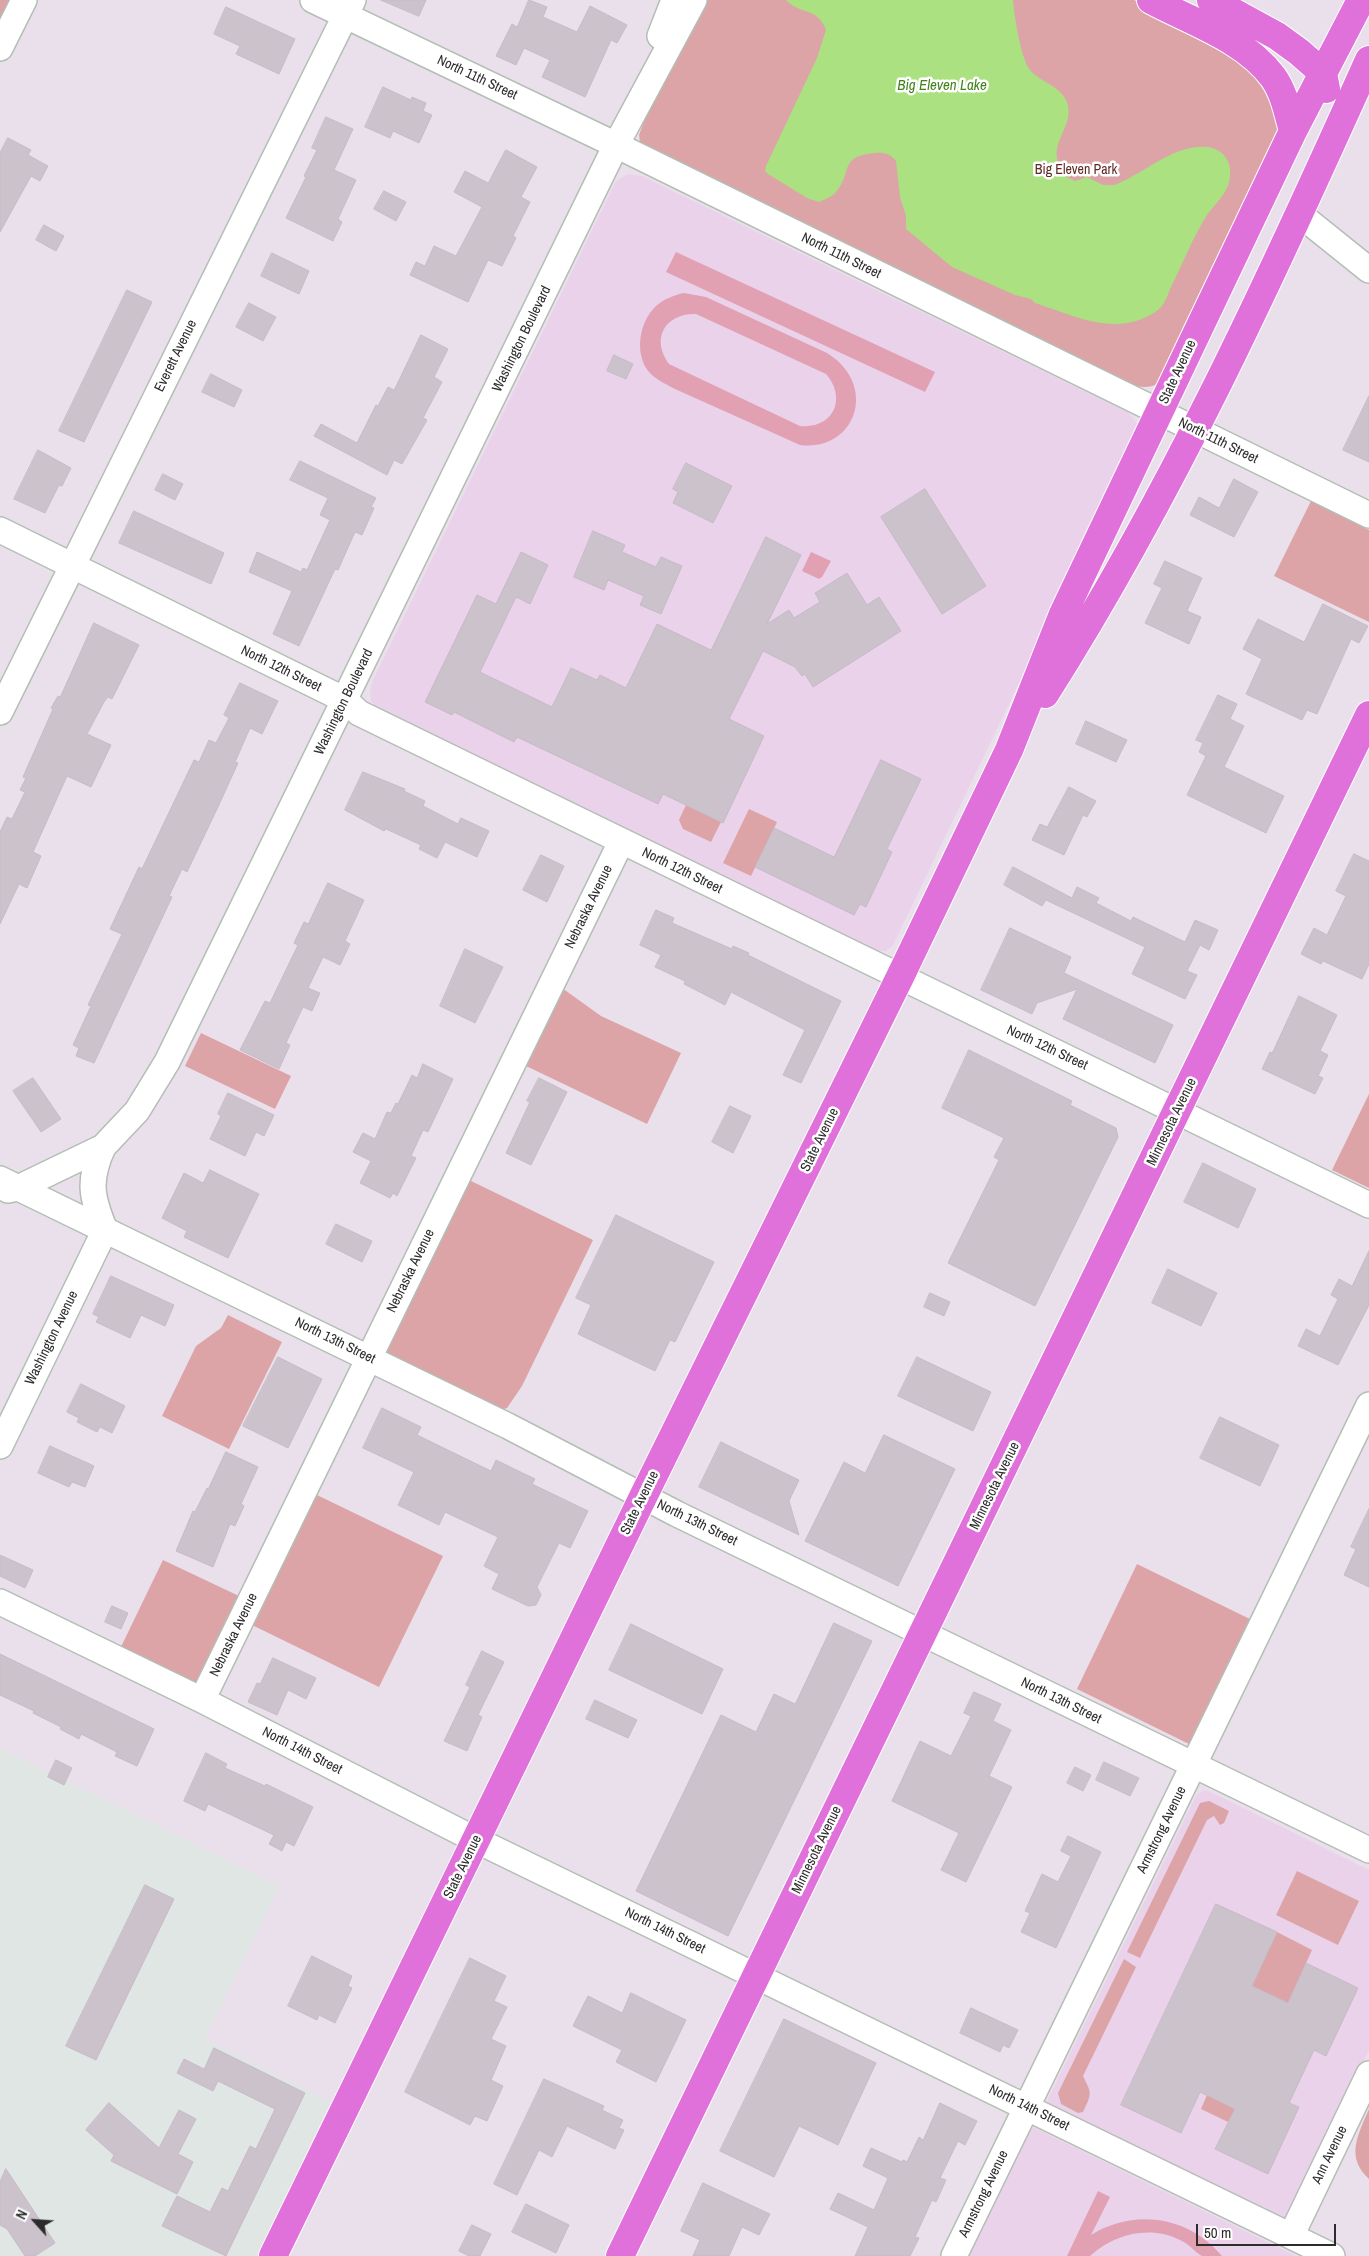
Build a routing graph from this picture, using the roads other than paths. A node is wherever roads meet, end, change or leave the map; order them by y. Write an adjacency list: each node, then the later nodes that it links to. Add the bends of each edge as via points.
1 (24, 0): 9 (street)
2 (313, 0): 8 (street, North 11th Street)
3 (674, 0): 13 (street, Washington Boulevard)
4 (694, 0): 13 (street, Washington Boulevard)
5 (1151, 0): 12 (main road, via 1225,38 1256,58 1274,78)
6 (1211, 0): 11 (main road, via 1277,36)
7 (1360, 0): 11 (main road, State Avenue)
8 (349, 8): 13 (street, North 11th Street, via 475,77); 21 (street, Everett Avenue)
9 (0, 48)
10 (1369, 60): 14 (main road, State Avenue)
11 (1323, 73): 12 (main road, State Avenue); 14 (main road, via 1328,99)
12 (1293, 131): 17 (main road, State Avenue)
13 (616, 145): 17 (street, North 11th Street); 22 (street, Washington Boulevard)
14 (1321, 167): 15 (main road, State Avenue)
15 (1298, 213): 16 (street); 18 (main road, State Avenue)
16 (1369, 270)
17 (1159, 413): 18 (street, North 11th Street); 25 (main road, State Avenue, via 1063,614)
18 (1195, 430): 19 (street, North 11th Street); 25 (main road, State Avenue, via 1082,636)
19 (1369, 515)
20 (0, 530): 21 (street, North 12th Street)
21 (72, 565): 22 (street, North 12th Street); 23 (street, Everett Avenue)
22 (345, 700): 26 (street, North 12th Street, via 359,712); 29 (street, Washington Boulevard, via 167,1062 137,1111)
23 (0, 712)
24 (1369, 715): 28 (main road, Minnesota Avenue)
25 (1009, 750): 27 (main road, State Avenue)
26 (621, 842): 27 (street, North 12th Street); 33 (street, Nebraska Avenue)
27 (900, 977): 28 (street, North 12th Street); 36 (main road, State Avenue)
28 (1178, 1110): 31 (street, North 12th Street); 38 (main road, Minnesota Avenue)
29 (103, 1148): 30 (street, Washington Boulevard); 32 (street, via 94,1167 91,1190)
30 (6, 1186): 32 (street, North 13th Street)
31 (1369, 1205)
32 (105, 1230): 33 (street, North 13th Street); 35 (street, Washington Avenue)
33 (368, 1357): 36 (street, North 13th Street); 39 (street, Nebraska Avenue)
34 (1369, 1405): 40 (street, Armstrong Avenue)
35 (0, 1446)
36 (643, 1497): 38 (street, North 13th Street); 41 (main road, State Avenue)
37 (0, 1602): 39 (street, North 14th Street)
38 (923, 1633): 40 (street, North 13th Street); 43 (main road, Minnesota Avenue)
39 (202, 1700): 41 (street, North 14th Street)
40 (1194, 1765): 42 (street, North 13th Street); 45 (street, Armstrong Avenue)
41 (476, 1840): 43 (street, North 14th Street); 47 (main road, State Avenue)
42 (1369, 1850)
43 (756, 1976): 45 (street, North 14th Street); 48 (main road, Minnesota Avenue)
44 (1369, 2074): 46 (street, Ann Avenue)
45 (1027, 2107): 46 (street, North 14th Street); 49 (street, Armstrong Avenue)
46 (1291, 2236): 50 (street, North 14th Street)
47 (273, 2256)
48 (620, 2256)
49 (954, 2256)
50 (1332, 2256)

